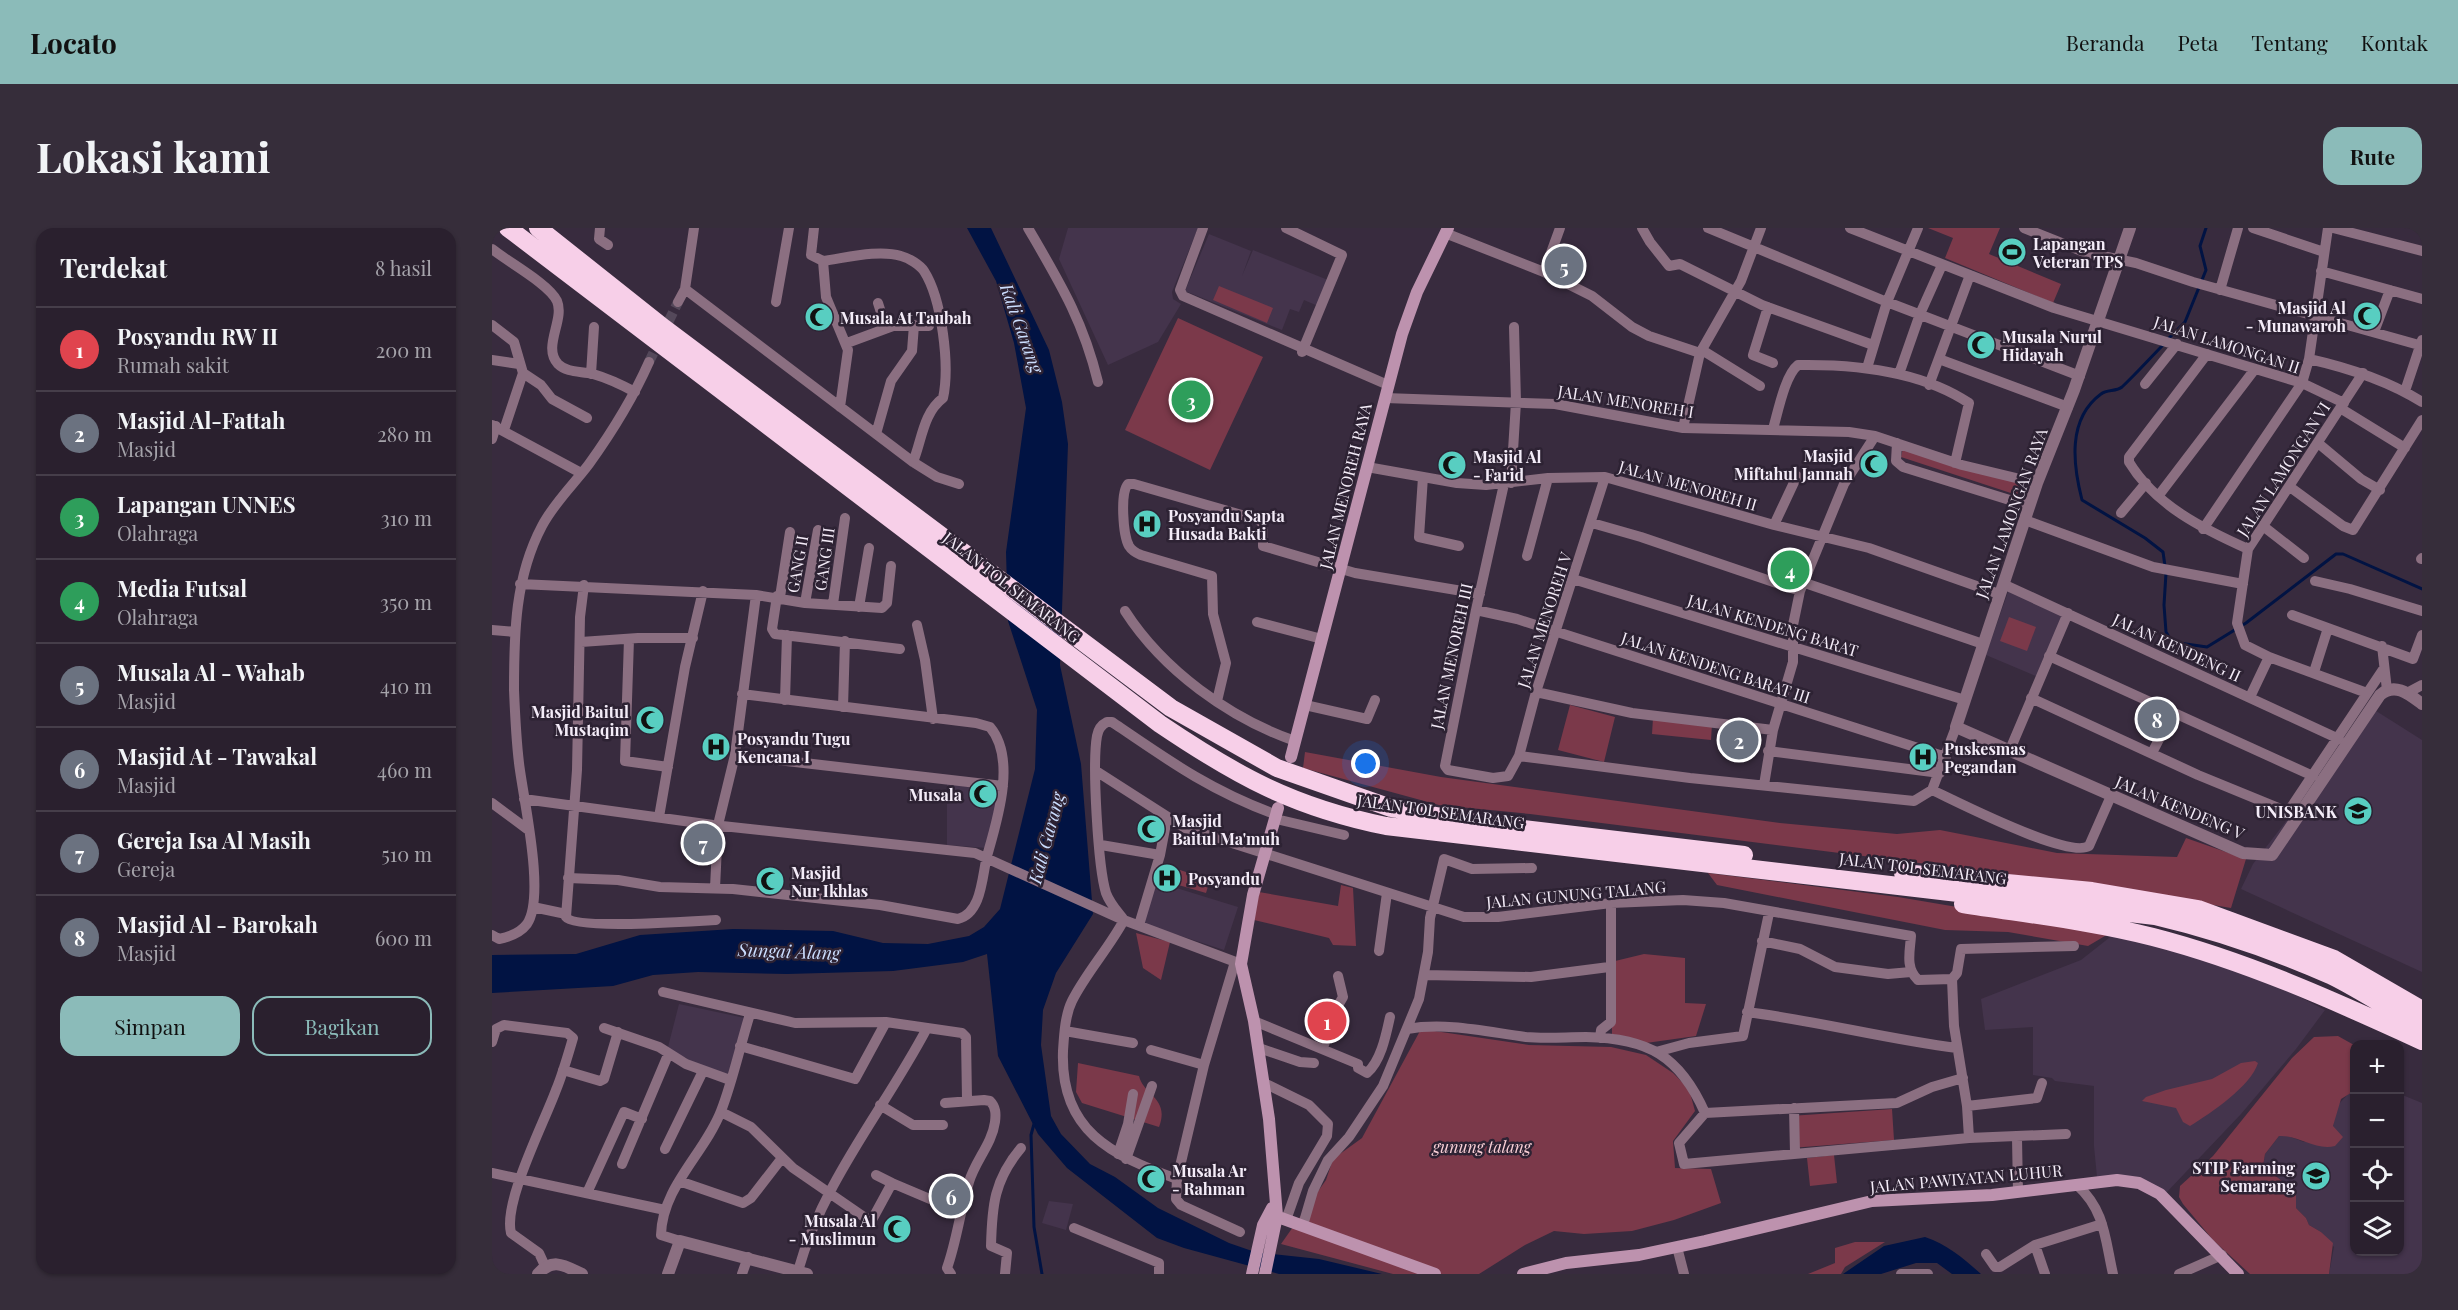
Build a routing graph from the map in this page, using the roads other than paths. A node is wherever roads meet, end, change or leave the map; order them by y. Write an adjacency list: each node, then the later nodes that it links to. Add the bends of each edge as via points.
1 (508, 228): 117 (highway, JALAN TOL SEMARANG)
2 (538, 228): 117 (highway, JALAN TOL SEMARANG)
3 (600, 228): 23 (street, via 599,239)
4 (694, 228): 35 (street)
5 (789, 228): 41 (street)
6 (814, 228): 29 (street, via 812,255)
7 (1028, 228): 75 (street, via 1075,309)
8 (1203, 228): 60 (street, via 1180,290 1183,296)
9 (1286, 228): 60 (street, via 1342,255)
10 (1560, 228): 33 (street)
11 (1642, 228): 38 (street, via 1667,264 1680,264)
12 (1708, 228): 24 (street)
13 (1761, 228): 24 (street)
14 (1850, 228): 26 (street, JALAN LAMONGAN II)
15 (1917, 228): 26 (street)
16 (2024, 228): 30 (street)
17 (2130, 228): 30 (street, JALAN LAMONGAN RAYA)
18 (2238, 228): 36 (street)
19 (2253, 228): 28 (street)
20 (2328, 228): 28 (street)
21 (2333, 228): 27 (street)
22 (1446, 231): 33 (street); 77 (main road, JALAN MENOREH RAYA, via 1417,292)
23 (608, 245)
24 (1753, 248): 38 (street); 42 (street)
25 (492, 249): 72 (street, via 557,302 559,313 552,345 558,364 567,370)
26 (1907, 251): 31 (street, JALAN LAMONGAN II); 42 (street)
27 (2422, 251)
28 (2324, 252): 32 (street)
29 (823, 261): 57 (street, via 826,297); 100 (street, via 893,255 924,270 945,350 945,388 943,398 927,416)
30 (2117, 261): 36 (street, via 2136,263); 47 (street, JALAN LAMONGAN RAYA)
31 (1942, 265): 34 (street, JALAN LAMONGAN II); 45 (street)
32 (2321, 271): 37 (street); 46 (street)
33 (1544, 272): 61 (street, via 1592,296 1640,331)
34 (1970, 275): 47 (street, JALAN LAMONGAN II); 50 (street)
35 (685, 289): 40 (street); 87 (street)
36 (2220, 290): 46 (street)
37 (2390, 290): 39 (street); 55 (street)
38 (1735, 291): 44 (street); 61 (street)
39 (2422, 299)
40 (678, 302)
41 (776, 302)
42 (1887, 302): 45 (street); 59 (street)
43 (878, 303): 54 (street)
44 (1768, 307): 59 (street); 67 (street, via 1753,355)
45 (1920, 314): 50 (street); 73 (street)
46 (2314, 314): 55 (street); 64 (street)
47 (2098, 321): 58 (street, JALAN LAMONGAN II); 74 (street, JALAN LAMONGAN RAYA)
48 (492, 325): 68 (street, via 514,342)
49 (914, 325): 51 (street); 54 (street); 94 (street, via 912,351 891,381)
50 (1952, 325): 63 (street); 74 (street)
51 (929, 326)
52 (594, 327): 72 (street)
53 (1514, 327): 84 (street, JALAN MENOREH III)
54 (886, 328): 57 (street)
55 (2374, 332): 56 (street)
56 (2421, 342): 81 (street)
57 (847, 343): 87 (street)
58 (2177, 344): 62 (street, JALAN LAMONGAN II); 78 (street)
59 (1873, 345): 69 (street)
60 (1303, 350): 77 (street)
61 (1701, 351): 80 (street); 92 (street)
62 (2207, 354): 70 (street, JALAN LAMONGAN II); 109 (street, via 2129,457 2130,465)
63 (1939, 359): 79 (street); 88 (street)
64 (2308, 359): 71 (street); 76 (street)
65 (492, 360): 68 (street)
66 (649, 362): 82 (street)
67 (1773, 363)
68 (521, 368): 89 (street, via 552,399); 91 (street)
69 (1867, 368): 73 (street); 93 (street, via 1796,366)
70 (2254, 369): 76 (street, JALAN LAMONGAN II); 115 (street)
71 (2363, 373): 81 (street); 86 (street, JALAN LAMONGAN VI)
72 (591, 374): 82 (street)
73 (1899, 374): 79 (street)
74 (2080, 376): 88 (street, JALAN LAMONGAN RAYA)
75 (1098, 382)
76 (2302, 383): 86 (street, JALAN LAMONGAN II); 124 (street)
77 (1388, 384): 83 (main road, JALAN MENOREH RAYA)
78 (2145, 384)
79 (1929, 385): 101 (street, via 1969,403)
80 (1760, 386)
81 (2405, 391): 85 (street)
82 (635, 392): 103 (street)
83 (1384, 398): 84 (street, JALAN MENOREH I); 102 (main road, JALAN MENOREH RAYA)
84 (1516, 402): 92 (street, JALAN MENOREH I, via 1583,408); 111 (street, JALAN MENOREH III)
85 (2422, 402)
86 (2342, 406): 98 (street, JALAN LAMONGAN VI); 99 (street, JALAN LAMONGAN II)
87 (840, 407): 94 (street)
88 (2068, 407): 108 (street, JALAN LAMONGAN RAYA)
89 (587, 418)
90 (2422, 420): 99 (street)
91 (497, 427): 96 (street); 103 (street)
92 (1683, 428): 93 (street, JALAN MENOREH I)
93 (1773, 429): 95 (street, JALAN MENOREH I)
94 (876, 434): 100 (street)
95 (1875, 436): 97 (street, JALAN MENOREH I); 127 (street, via 1844,484)
96 (492, 439)
97 (1897, 443): 101 (street, JALAN MENOREH I); 112 (street, via 1899,465)
98 (2318, 443): 113 (street, JALAN LAMONGAN VI); 114 (street)
99 (2405, 448): 114 (street)
100 (913, 462): 110 (street, via 936,477)
101 (1959, 464): 108 (street, JALAN MENOREH I); 112 (street)
102 (1367, 466): 105 (street, JALAN MENOREH II); 134 (main road, JALAN MENOREH RAYA)
103 (581, 473): 137 (street, via 543,525)
104 (1797, 476): 122 (street)
105 (1423, 477): 111 (street, JALAN MENOREH II, via 1457,483); 128 (street, via 1419,537)
106 (1605, 477): 107 (street, JALAN MENOREH II); 121 (street, JALAN MENOREH V); 122 (street, JALAN MENOREH II)
107 (1548, 478): 111 (street, JALAN MENOREH II); 131 (street)
108 (2037, 483): 116 (street, JALAN LAMONGAN RAYA)
109 (2146, 483): 115 (street); 118 (street)
110 (959, 484)
111 (1507, 484): 144 (street, JALAN MENOREH III)
112 (1956, 484): 116 (street)
113 (2290, 487): 114 (street, via 2353,530); 123 (street, JALAN LAMONGAN VI)
114 (2380, 490)
115 (2159, 495): 124 (street)
116 (2029, 506): 120 (street, JALAN LAMONGAN RAYA)
117 (891, 509): 227 (highway, JALAN TOL SEMARANG, via 1160,724 1225,767 1290,799 1386,826); 250 (highway, JALAN TOL SEMARANG, via 1171,708 1287,773 1391,808 1506,827 2152,899 2198,909 2334,959)
118 (2121, 513)
119 (845, 518): 147 (street, GANG III)
120 (2025, 520): 138 (street, via 2153,567); 141 (street, JALAN LAMONGAN RAYA)
121 (1592, 523): 135 (street, JALAN MENOREH V); 140 (street)
122 (1774, 525): 127 (street, JALAN MENOREH II)
123 (2262, 526): 130 (street, JALAN LAMONGAN VI); 132 (street)
124 (2203, 529): 130 (street)
125 (818, 530): 146 (street, GANG II)
126 (790, 532): 145 (street)
127 (1820, 536): 140 (street); 141 (street, JALAN MENOREH II)
128 (1459, 546)
129 (869, 549): 148 (street)
130 (2248, 549): 138 (street, JALAN LAMONGAN VI)
131 (1527, 556)
132 (2304, 558)
133 (891, 566): 148 (street, via 886,606)
134 (1341, 569): 144 (street); 164 (main road, JALAN MENOREH RAYA); 186 (street, via 1263,546 1263,524 1259,520 1134,484 1124,488 1126,536 1133,550 1212,576 1213,614 1226,663)
135 (1573, 579): 158 (street, JALAN MENOREH V); 169 (street, JALAN KENDENG BARAT)
136 (2315, 581): 151 (street)
137 (520, 584): 139 (street); 159 (street)
138 (2243, 584): 172 (street, JALAN LAMONGAN VI, via 2238,628 2245,645)
139 (584, 585): 142 (street); 166 (street)
140 (1802, 587): 167 (street); 169 (street, via 1793,625)
141 (2001, 589): 152 (street, JALAN KENDENG II); 167 (street, JALAN LAMONGAN RAYA)
142 (703, 591): 143 (street); 162 (street)
143 (756, 594): 145 (street); 180 (street)
144 (1480, 594): 149 (street, JALAN MENOREH III)
145 (779, 597): 146 (street); 160 (street, via 772,631)
146 (806, 603): 147 (street)
147 (833, 604): 148 (street)
148 (859, 607)
149 (1476, 610): 158 (street, JALAN KENDENG BARAT III); 206 (street, JALAN MENOREH III, via 1445,768 1493,778)
150 (1125, 611): 186 (street, via 1173,667)
151 (2422, 611)
152 (2067, 613): 171 (street); 181 (street, JALAN KENDENG II)
153 (2292, 615): 156 (street)
154 (1257, 622): 164 (street)
155 (917, 625): 192 (street)
156 (2328, 628): 168 (street); 174 (street)
157 (492, 630): 159 (street)
158 (1556, 631): 177 (street, JALAN MENOREH V); 187 (street, JALAN KENDENG BARAT III)
159 (515, 632): 213 (street, via 515,724)
160 (787, 635): 165 (street); 183 (street)
161 (2422, 635): 168 (street, via 2413,659)
162 (693, 638): 163 (street); 204 (street)
163 (629, 639): 166 (street); 204 (street, via 625,761)
164 (1322, 639): 189 (main road, JALAN MENOREH RAYA)
165 (845, 641): 170 (street); 190 (street)
166 (581, 642): 215 (street)
167 (1983, 644): 185 (street, JALAN LAMONGAN RAYA)
168 (2382, 646): 173 (street)
169 (1793, 647): 185 (street, JALAN KENDENG BARAT); 187 (street, via 1793,662)
170 (900, 649)
171 (2049, 656): 182 (street); 191 (street)
172 (2269, 657): 174 (street); 181 (street)
173 (2384, 668): 176 (street); 178 (street)
174 (2314, 672): 178 (street)
175 (2422, 685): 179 (street)
176 (2387, 690): 179 (street); 212 (street, JALAN KENDENG V, via 2271,855 2243,853)
177 (1536, 692): 194 (street, via 1632,713); 201 (street, JALAN MENOREH V)
178 (2367, 693): 195 (street)
179 (2407, 693): 188 (street)
180 (742, 694): 183 (street); 200 (street)
181 (2250, 697): 195 (street, JALAN KENDENG II)
182 (2031, 698): 198 (street); 199 (street)
183 (785, 700): 190 (street)
184 (1375, 700): 189 (street, via 1367,719)
185 (1965, 700): 193 (street, JALAN LAMONGAN RAYA)
186 (1217, 701): 196 (street, via 1247,720)
187 (1780, 704): 194 (street); 203 (street, JALAN KENDENG BARAT III)
188 (2422, 704)
189 (1305, 705): 196 (main road, JALAN MENOREH RAYA)
190 (843, 707): 192 (street)
191 (2173, 712): 199 (street); 208 (street)
192 (933, 718): 210 (street, via 990,727 998,741)
193 (1956, 727): 198 (street, JALAN KENDENG V); 203 (street, JALAN LAMONGAN RAYA)
194 (1773, 730): 197 (street)
195 (2339, 739): 208 (street)
196 (1295, 741): 202 (main road, JALAN MENOREH RAYA)
197 (1768, 751): 207 (street); 209 (street)
198 (2009, 752): 212 (street, JALAN KENDENG V)
199 (2152, 753): 208 (street, via 2285,812 2292,811)
200 (735, 755): 210 (street); 219 (street)
201 (1519, 756): 206 (street, JALAN MENOREH V); 209 (street)
202 (1291, 757)
203 (1946, 757): 207 (street, JALAN LAMONGAN RAYA)
204 (668, 767): 217 (street)
205 (1096, 771): 216 (street, via 1097,734 1104,723 1112,722 1203,784); 218 (street, JALAN GUNUNG TALANG); 222 (street)
206 (1511, 772)
207 (1940, 773): 211 (street, JALAN LAMONGAN RAYA)
208 (2313, 776)
209 (1764, 785): 211 (street, via 1914,801)
210 (1003, 786): 225 (street)
211 (1932, 790): 212 (street, via 2026,833 2080,849 2089,846)
212 (2111, 796)
213 (524, 799): 215 (street); 220 (street)
214 (492, 803): 220 (street)
215 (574, 805): 217 (street); 228 (street)
216 (1277, 814): 221 (street); 223 (main road)
217 (659, 818): 219 (street)
218 (1167, 818): 223 (street, JALAN GUNUNG TALANG, via 1185,828); 224 (street)
219 (718, 825): 225 (street, via 961,849); 229 (street)
220 (527, 829): 233 (street, via 535,876)
221 (1344, 835)
222 (1101, 845): 224 (street); 237 (street, via 1106,892)
223 (1266, 854): 230 (street, JALAN GUNUNG TALANG); 243 (main road, via 1252,895)
224 (1160, 855): 238 (street)
225 (989, 857): 229 (street, via 974,907 958,919 880,905); 237 (street)
226 (1532, 868): 232 (street, via 1472,869 1444,859)
227 (1807, 874): 257 (highway, JALAN TOL SEMARANG, via 2155,916 2204,927 2331,976); 263 (highway, via 2151,936 2313,991)
228 (568, 878): 229 (street); 235 (street)
229 (715, 888)
230 (1387, 893): 232 (street, JALAN GUNUNG TALANG); 242 (street)
231 (1611, 903): 232 (street, JALAN GUNUNG TALANG, via 1478,918); 234 (street, JALAN GUNUNG TALANG, via 1683,900 1724,903); 244 (street)
232 (1433, 906): 246 (street)
233 (533, 907): 235 (street); 239 (street, via 519,932)
234 (1769, 913): 240 (street); 245 (street, JALAN GUNUNG TALANG, via 1912,937)
235 (566, 914): 236 (street, via 569,922 587,923)
236 (716, 920)
237 (1124, 920): 238 (street); 260 (street, via 1071,1002)
238 (1139, 926): 243 (street)
239 (494, 938)
240 (1762, 941): 245 (street, via 1800,949 1835,967 1888,974); 251 (street)
241 (2074, 946): 248 (street, via 1961,949)
242 (1379, 951)
243 (1238, 963): 254 (main road); 274 (street)
244 (1610, 968): 246 (street, via 1531,977); 262 (street, via 1611,1023 1601,1030)
245 (1911, 972): 248 (street, via 1918,980)
246 (1424, 975): 258 (street)
247 (1338, 976): 268 (street, via 1343,997)
248 (1952, 980): 269 (street)
249 (663, 992): 252 (street)
250 (2422, 1010)
251 (1748, 1012): 269 (street); 271 (street, via 1743,1036)
252 (750, 1014): 255 (street, via 795,1023); 266 (street)
253 (1390, 1017): 268 (street, via 1382,1046 1368,1072)
254 (1254, 1021): 267 (main road); 268 (street)
255 (886, 1022): 259 (street); 266 (street, via 855,1078)
256 (604, 1028): 261 (street)
257 (2422, 1028)
258 (1407, 1029): 262 (street, via 1428,1025 1540,1038); 317 (street, via 1383,1086 1349,1137 1328,1160)
259 (926, 1030): 283 (street, via 964,1035); 285 (street)
260 (1065, 1031): 265 (street); 298 (street, via 1065,1090 1087,1129)
261 (618, 1032): 272 (street, via 659,1047); 275 (street, via 604,1079)
262 (1600, 1038): 271 (street, via 1633,1043)
263 (2422, 1041)
264 (492, 1042): 275 (street, via 496,1029 504,1025 570,1033 573,1038)
265 (1133, 1043)
266 (740, 1046): 278 (street)
267 (1259, 1048): 273 (street); 279 (main road)
268 (1323, 1048)
269 (1957, 1048): 277 (street)
270 (1151, 1050): 274 (street)
271 (1656, 1052): 289 (street, via 1684,1074)
272 (668, 1055): 276 (street); 290 (street)
273 (1314, 1064)
274 (1204, 1065): 303 (street)
275 (563, 1070): 304 (street)
276 (703, 1071): 278 (street); 296 (street)
277 (1963, 1078): 286 (street); 287 (street, via 1897,1103)
278 (730, 1080): 288 (street)
279 (1264, 1083): 315 (main road); 315 (street, via 1309,1105 1328,1124 1327,1136)
280 (2042, 1083): 286 (street, via 2037,1098)
281 (1152, 1086): 298 (street)
282 (1133, 1094): 298 (street)
283 (967, 1100): 284 (street); 313 (street, via 990,1101 995,1119 976,1162)
284 (945, 1103)
285 (880, 1105): 291 (street, via 913,1125); 309 (street)
286 (1967, 1106): 293 (street)
287 (1794, 1108): 289 (street); 297 (street)
288 (721, 1112): 299 (street, via 751,1127); 305 (street)
289 (1705, 1113): 297 (street, via 1679,1143 1684,1164)
290 (642, 1119): 300 (street); 311 (street, via 624,1112)
291 (943, 1125)
292 (2066, 1134): 294 (street)
293 (1969, 1138): 294 (street); 297 (street)
294 (2017, 1138): 310 (street)
295 (1021, 1148): 333 (street, via 997,1186 993,1202 991,1246 1007,1252)
296 (665, 1149)
297 (1796, 1153)
298 (1122, 1156): 303 (street)
299 (782, 1158): 305 (street, via 743,1203); 309 (street)
300 (622, 1164)
301 (492, 1173): 304 (street)
302 (876, 1175): 307 (street)
303 (1177, 1179): 319 (street, via 1178,1202)
304 (520, 1180): 311 (street); 326 (street, via 508,1221 511,1233 539,1253)
305 (679, 1181): 314 (street)
306 (2098, 1182): 308 (main road, JALAN PAWIYATAN LUHUR); 312 (street); 324 (main road, JALAN PAWIYATAN LUHUR, via 2132,1181 2160,1194)
307 (892, 1183): 309 (street, via 870,1220); 313 (street)
308 (2077, 1185): 310 (main road, JALAN PAWIYATAN LUHUR); 312 (street)
309 (828, 1192): 328 (street, via 809,1234)
310 (2018, 1192): 322 (main road, JALAN PAWIYATAN LUHUR, via 1872,1201)
311 (587, 1193): 314 (street)
312 (2093, 1199): 316 (street)
313 (963, 1209): 332 (street, via 946,1268)
314 (665, 1210): 320 (street, via 661,1234)
315 (1274, 1218): 317 (main road); 335 (main road); 336 (main road)
316 (2102, 1224): 321 (street); 342 (street)
317 (1303, 1225): 337 (main road)
318 (1074, 1228): 334 (street, via 1159,1263)
319 (1240, 1232)
320 (680, 1241): 325 (street); 330 (street)
321 (2035, 1245): 323 (street, via 2000,1267 1995,1267); 341 (street)
322 (1677, 1247): 338 (main road, JALAN PAWIYATAN LUHUR, via 1566,1263); 339 (street)
323 (1986, 1254)
324 (2222, 1255): 343 (street); 344 (main road, JALAN PAWIYATAN LUHUR)
325 (748, 1257): 328 (street); 331 (street)
326 (542, 1270): 327 (street, via 557,1263)
327 (580, 1273)
328 (802, 1273)
329 (1927, 1273): 340 (street)
330 (668, 1274)
331 (742, 1274)
332 (951, 1274)
333 (1005, 1274)
334 (1159, 1274)
335 (1252, 1274)
336 (1265, 1274)
337 (1435, 1274)
338 (1523, 1274)
339 (1684, 1274)
340 (1901, 1274)
341 (2045, 1274)
342 (2113, 1274)
343 (2179, 1274)
344 (2238, 1274)

